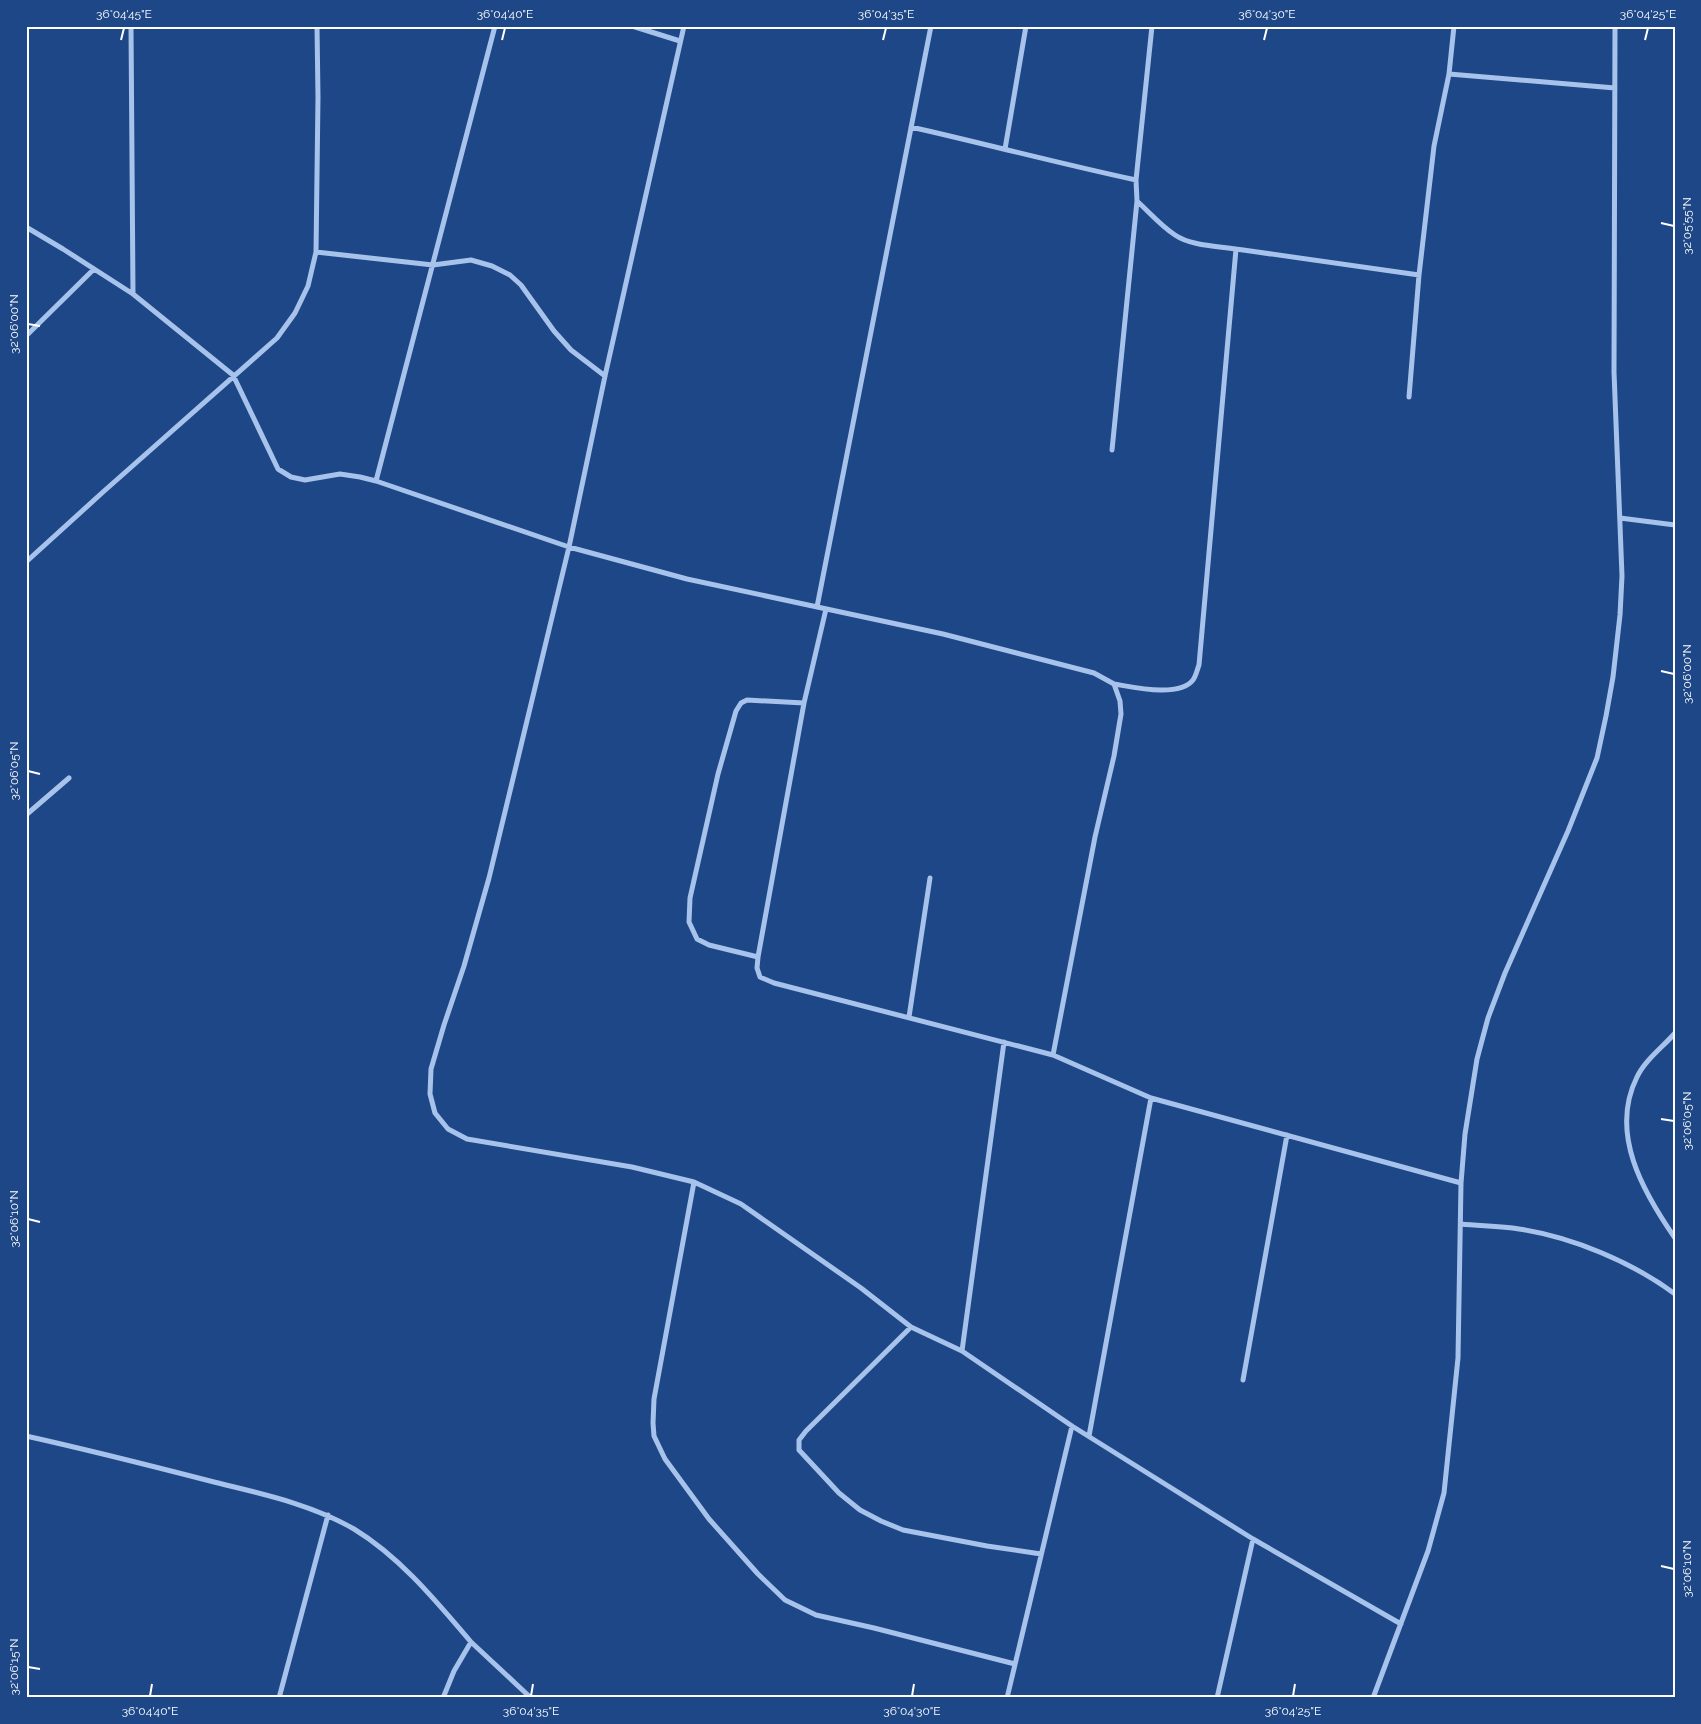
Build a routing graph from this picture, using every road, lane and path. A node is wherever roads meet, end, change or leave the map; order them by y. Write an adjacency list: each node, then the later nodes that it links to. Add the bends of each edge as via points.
1 (131, 26): 24 (street)
2 (317, 26): 20 (street)
3 (495, 26): 21 (street)
4 (632, 26): 11 (street)
5 (684, 26): 11 (street)
6 (931, 26): 14 (street)
7 (1026, 26): 15 (street)
8 (1152, 26): 16 (street)
9 (1454, 26): 12 (street)
10 (1615, 26): 13 (street)
11 (680, 41): 27 (street)
12 (1449, 74): 13 (street); 23 (street, via 1434,146)
13 (1615, 88): 31 (street, via 1614,372)
14 (911, 127): 15 (street); 35 (street)
15 (1006, 149): 16 (street)
16 (1136, 180): 17 (street)
17 (1137, 200): 19 (street, via 1176,236); 29 (street)
18 (26, 227): 22 (street)
19 (1236, 249): 23 (street); 37 (street, via 1199,665 1192,681 1177,689)
20 (316, 252): 21 (street); 26 (street, via 308,286 295,313 276,338)
21 (433, 265): 27 (street, via 471,260 510,275 571,350); 30 (street)
22 (94, 269): 24 (street); 25 (street)
23 (1419, 275): 28 (street)
24 (133, 294): 26 (street)
25 (26, 336)
26 (233, 375): 30 (street, via 278,469 305,480 340,474); 34 (street)
27 (605, 376): 33 (street)
28 (1409, 397)
29 (1112, 450)
30 (376, 481): 33 (street)
31 (1620, 518): 32 (street); 50 (street, via 1622,576 1616,651 1601,743 1575,814 1488,1018 1471,1094)
32 (1675, 525)
33 (569, 547): 35 (street, via 687,579); 49 (street, via 489,878 431,1069 430,1094 435,1113 448,1129 467,1138 632,1167)
34 (26, 562)
35 (817, 607): 36 (street)
36 (826, 609): 37 (street, via 943,634 1094,673); 38 (street)
37 (1114, 684): 46 (street, via 1121,714 1118,737)
38 (804, 703): 42 (street); 42 (street, via 747,700 736,711 690,898 689,922 697,938 709,945)
39 (69, 778): 40 (street)
40 (26, 815)
41 (930, 878): 43 (street)
42 (758, 957): 43 (street, via 760,976 774,983)
43 (909, 1017): 45 (street)
44 (1675, 1033): 52 (street, via 1641,1069 1626,1118 1632,1157 1640,1179)
45 (1004, 1042): 46 (street); 55 (street)
46 (1053, 1054): 47 (street)
47 (1151, 1098): 48 (street); 59 (street)
48 (1288, 1135): 50 (street); 56 (street)
49 (694, 1182): 54 (street, via 741,1204 767,1221); 65 (street, via 654,1399 654,1436 665,1459 709,1519 784,1600 816,1614)
50 (1461, 1183): 51 (street)
51 (1461, 1224): 53 (street, via 1519,1229 1568,1240 1629,1266); 63 (street, via 1458,1358 1444,1493 1428,1551)
52 (1675, 1238)
53 (1675, 1294)
54 (911, 1327): 55 (street); 62 (street, via 806,1431 798,1440 800,1450 839,1493 881,1521 903,1530)
55 (962, 1351): 57 (street)
56 (1243, 1380)
57 (1072, 1426): 59 (street); 62 (street)
58 (26, 1436): 60 (street, via 293,1502)
59 (1088, 1436): 61 (street)
60 (328, 1515): 64 (street, via 356,1530 390,1556 432,1596); 66 (street)
61 (1253, 1539): 63 (street); 70 (street)
62 (1041, 1554): 65 (street)
63 (1401, 1624): 71 (street)
64 (471, 1642): 67 (street); 68 (street)
65 (1015, 1664): 69 (street)
66 (279, 1698)
67 (443, 1698)
68 (532, 1698)
69 (1007, 1698)
70 (1217, 1698)
71 (1373, 1698)

